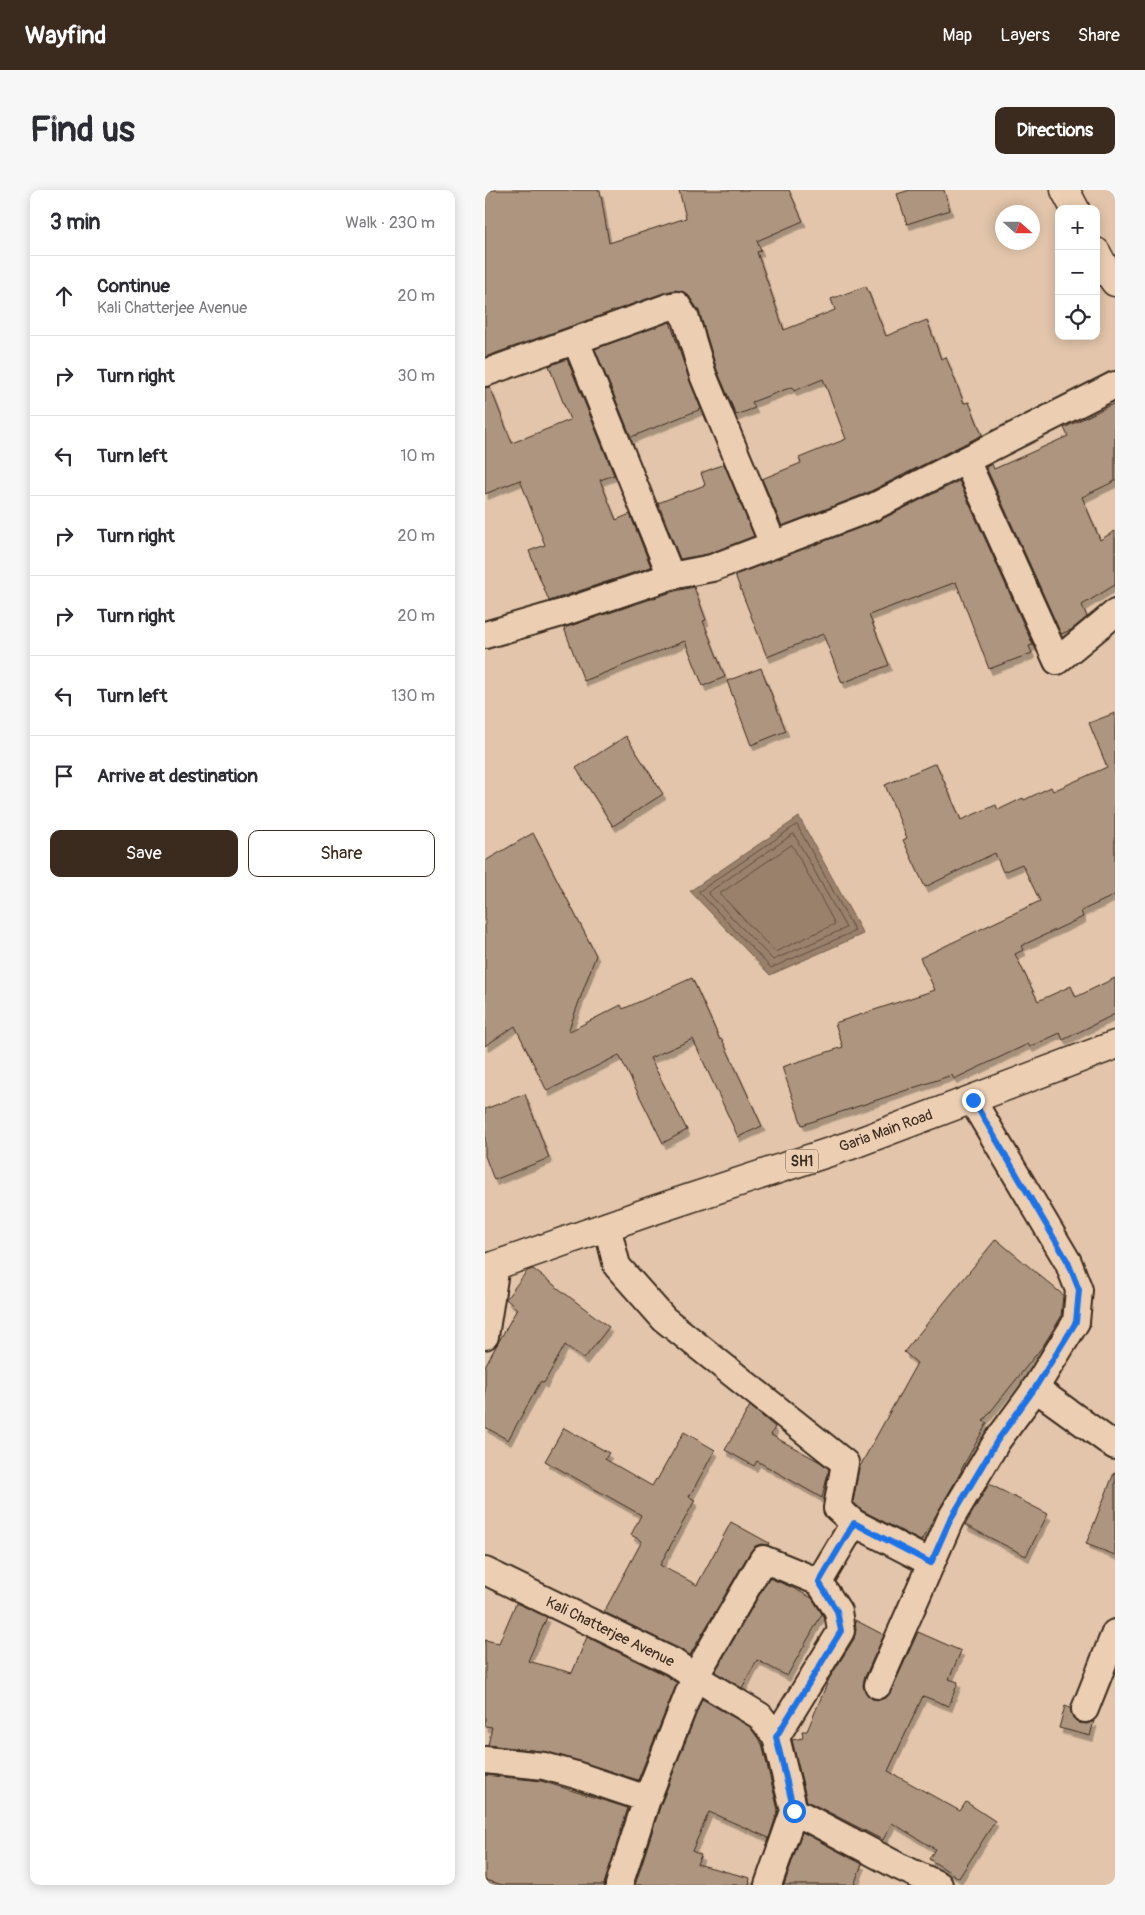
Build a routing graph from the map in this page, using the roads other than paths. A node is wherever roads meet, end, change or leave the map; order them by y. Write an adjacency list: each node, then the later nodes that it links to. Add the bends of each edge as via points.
1 (1065, 190): 2 (main road)
2 (1073, 205)
3 (1100, 260): 4 (main road)
4 (1115, 282)
5 (577, 341): 6 (street); 9 (street, via 677,305 687,319 703,375); 10 (street)
6 (485, 373)
7 (1115, 385): 8 (street)
8 (966, 460): 9 (street, via 873,507); 11 (street, via 1057,661)
9 (773, 544): 10 (street, via 712,568)
10 (671, 576): 12 (street)
11 (1115, 613)
12 (485, 635)
13 (1115, 1045): 14 (main road, Garia Main Road / SH1)
14 (973, 1100): 15 (main road, Garia Main Road / SH1, via 851,1145); 18 (street, via 1068,1262 1079,1290 1076,1322)
15 (607, 1226): 16 (main road, Garia Main Road / SH1); 20 (street, via 617,1266 664,1319 845,1462 837,1508)
16 (490, 1267): 17 (street)
17 (485, 1336)
18 (1035, 1388): 19 (street); 21 (street, via 997,1441 950,1520)
19 (1115, 1446)
20 (854, 1523): 21 (street); 23 (street)
21 (931, 1563): 26 (street)
22 (485, 1571): 25 (street, Kali Chatterjee Avenue, via 673,1662)
23 (819, 1582): 25 (street, via 763,1559); 28 (street, via 837,1611 841,1631)
24 (1115, 1633): 27 (street)
25 (695, 1677): 28 (street, Kali Chatterjee Avenue, via 760,1716); 30 (street)
26 (878, 1685)
27 (1085, 1709)
28 (776, 1737): 31 (street, Kali Chatterjee Avenue)
29 (485, 1760): 30 (street, via 544,1766)
30 (647, 1799): 32 (street)
31 (794, 1811): 33 (street); 34 (street)
32 (619, 1885)
33 (768, 1885)
34 (939, 1885)

